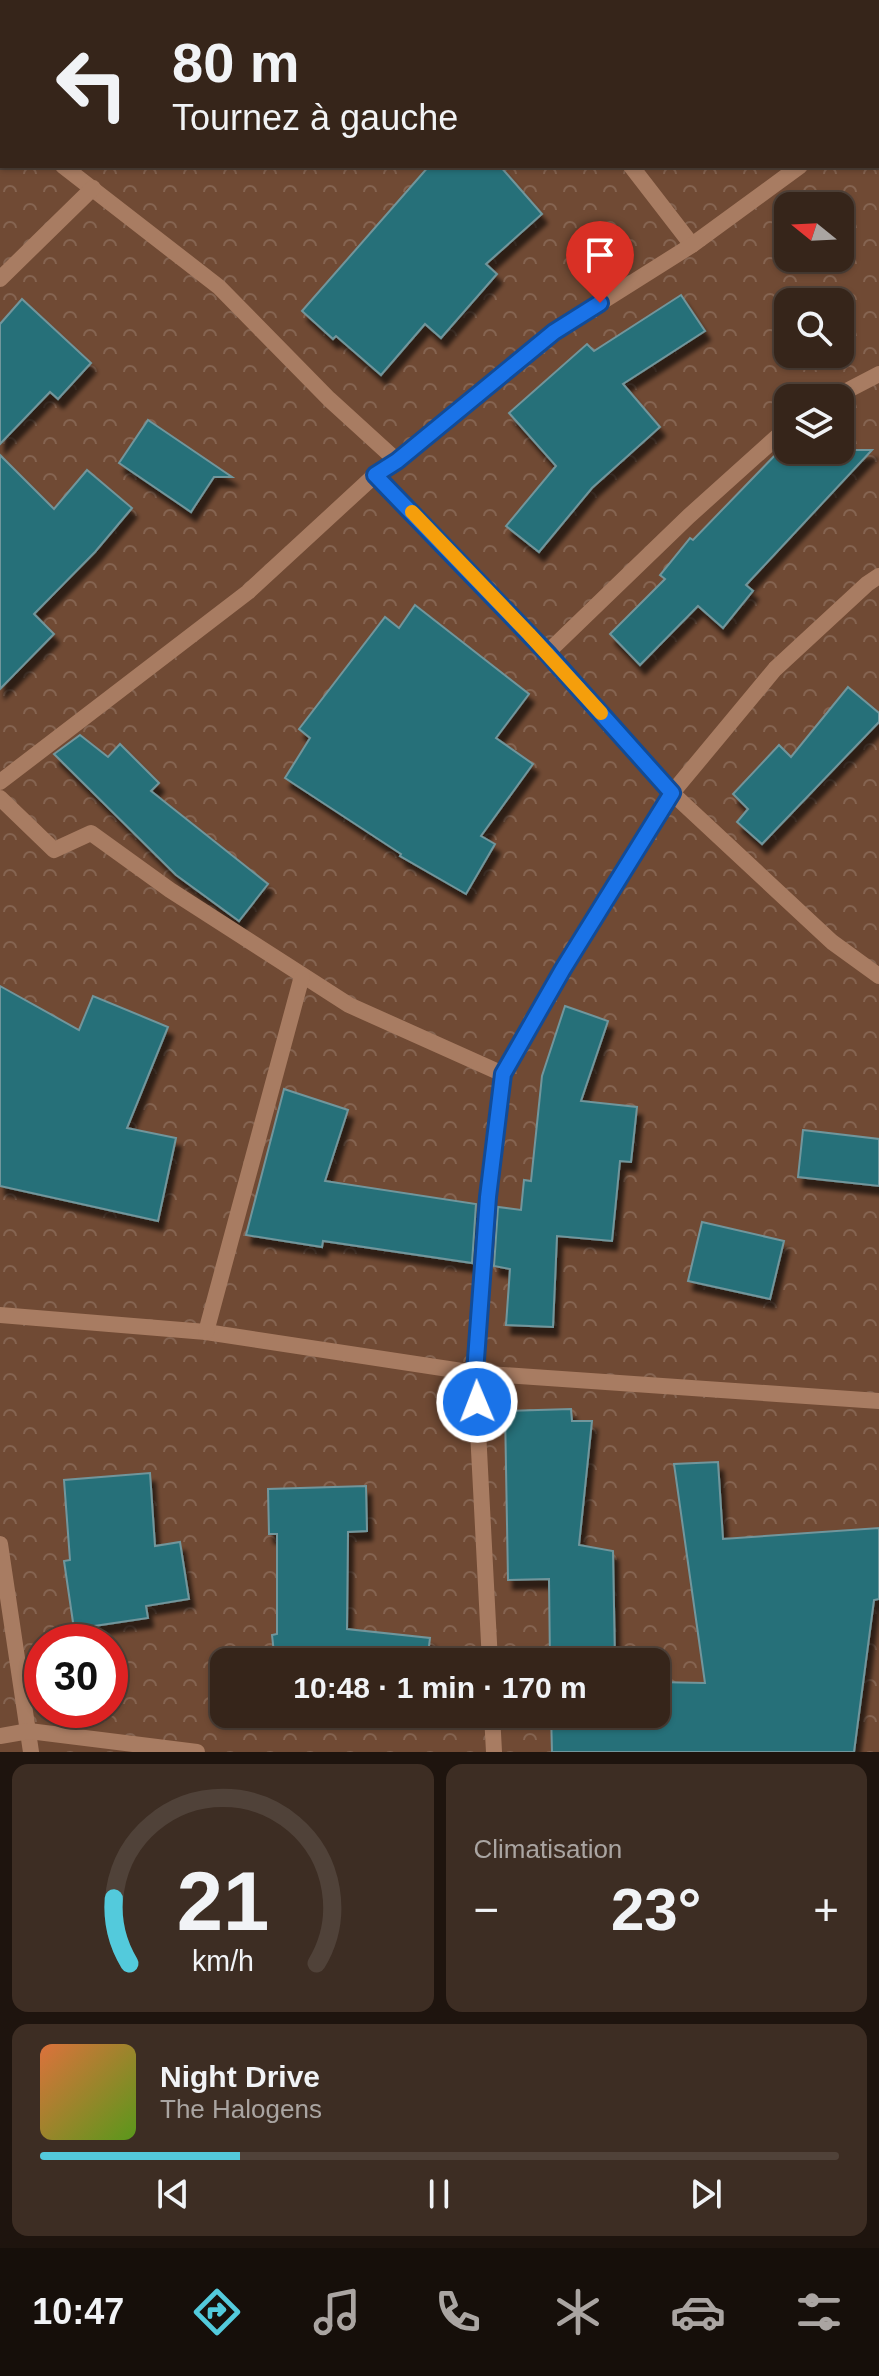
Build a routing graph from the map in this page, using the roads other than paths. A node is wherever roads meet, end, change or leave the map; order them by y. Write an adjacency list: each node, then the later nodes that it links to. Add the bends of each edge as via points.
1 (66, 168): 4 (street)
2 (633, 168): 5 (street)
3 (797, 168): 5 (street)
4 (93, 188): 6 (street); 10 (street, via 219,287)
5 (692, 245): 10 (street, via 554,332)
6 (0, 279)
7 (879, 374): 8 (street)
8 (854, 387)
9 (774, 440): 13 (street)
10 (397, 461): 11 (street)
11 (375, 475): 13 (street); 14 (street, via 248,592)
12 (879, 576): 15 (street, via 775,669)
13 (547, 653): 15 (street)
14 (0, 782)
15 (672, 793): 18 (street, via 832,942); 19 (street)
16 (0, 798): 17 (street, via 54,850 91,833)
17 (302, 976): 19 (street, via 349,1005); 21 (street)
18 (879, 976)
19 (503, 1074): 22 (street)
20 (0, 1315): 21 (street)
21 (206, 1332): 22 (street)
22 (475, 1373): 23 (street); 25 (street)
23 (879, 1401)
24 (0, 1544): 27 (street)
25 (489, 1648)
26 (493, 1728): 31 (street)
27 (29, 1731): 28 (street); 29 (street); 30 (street)
28 (0, 1736)
29 (31, 1752)
30 (197, 1752)
31 (494, 1752)

